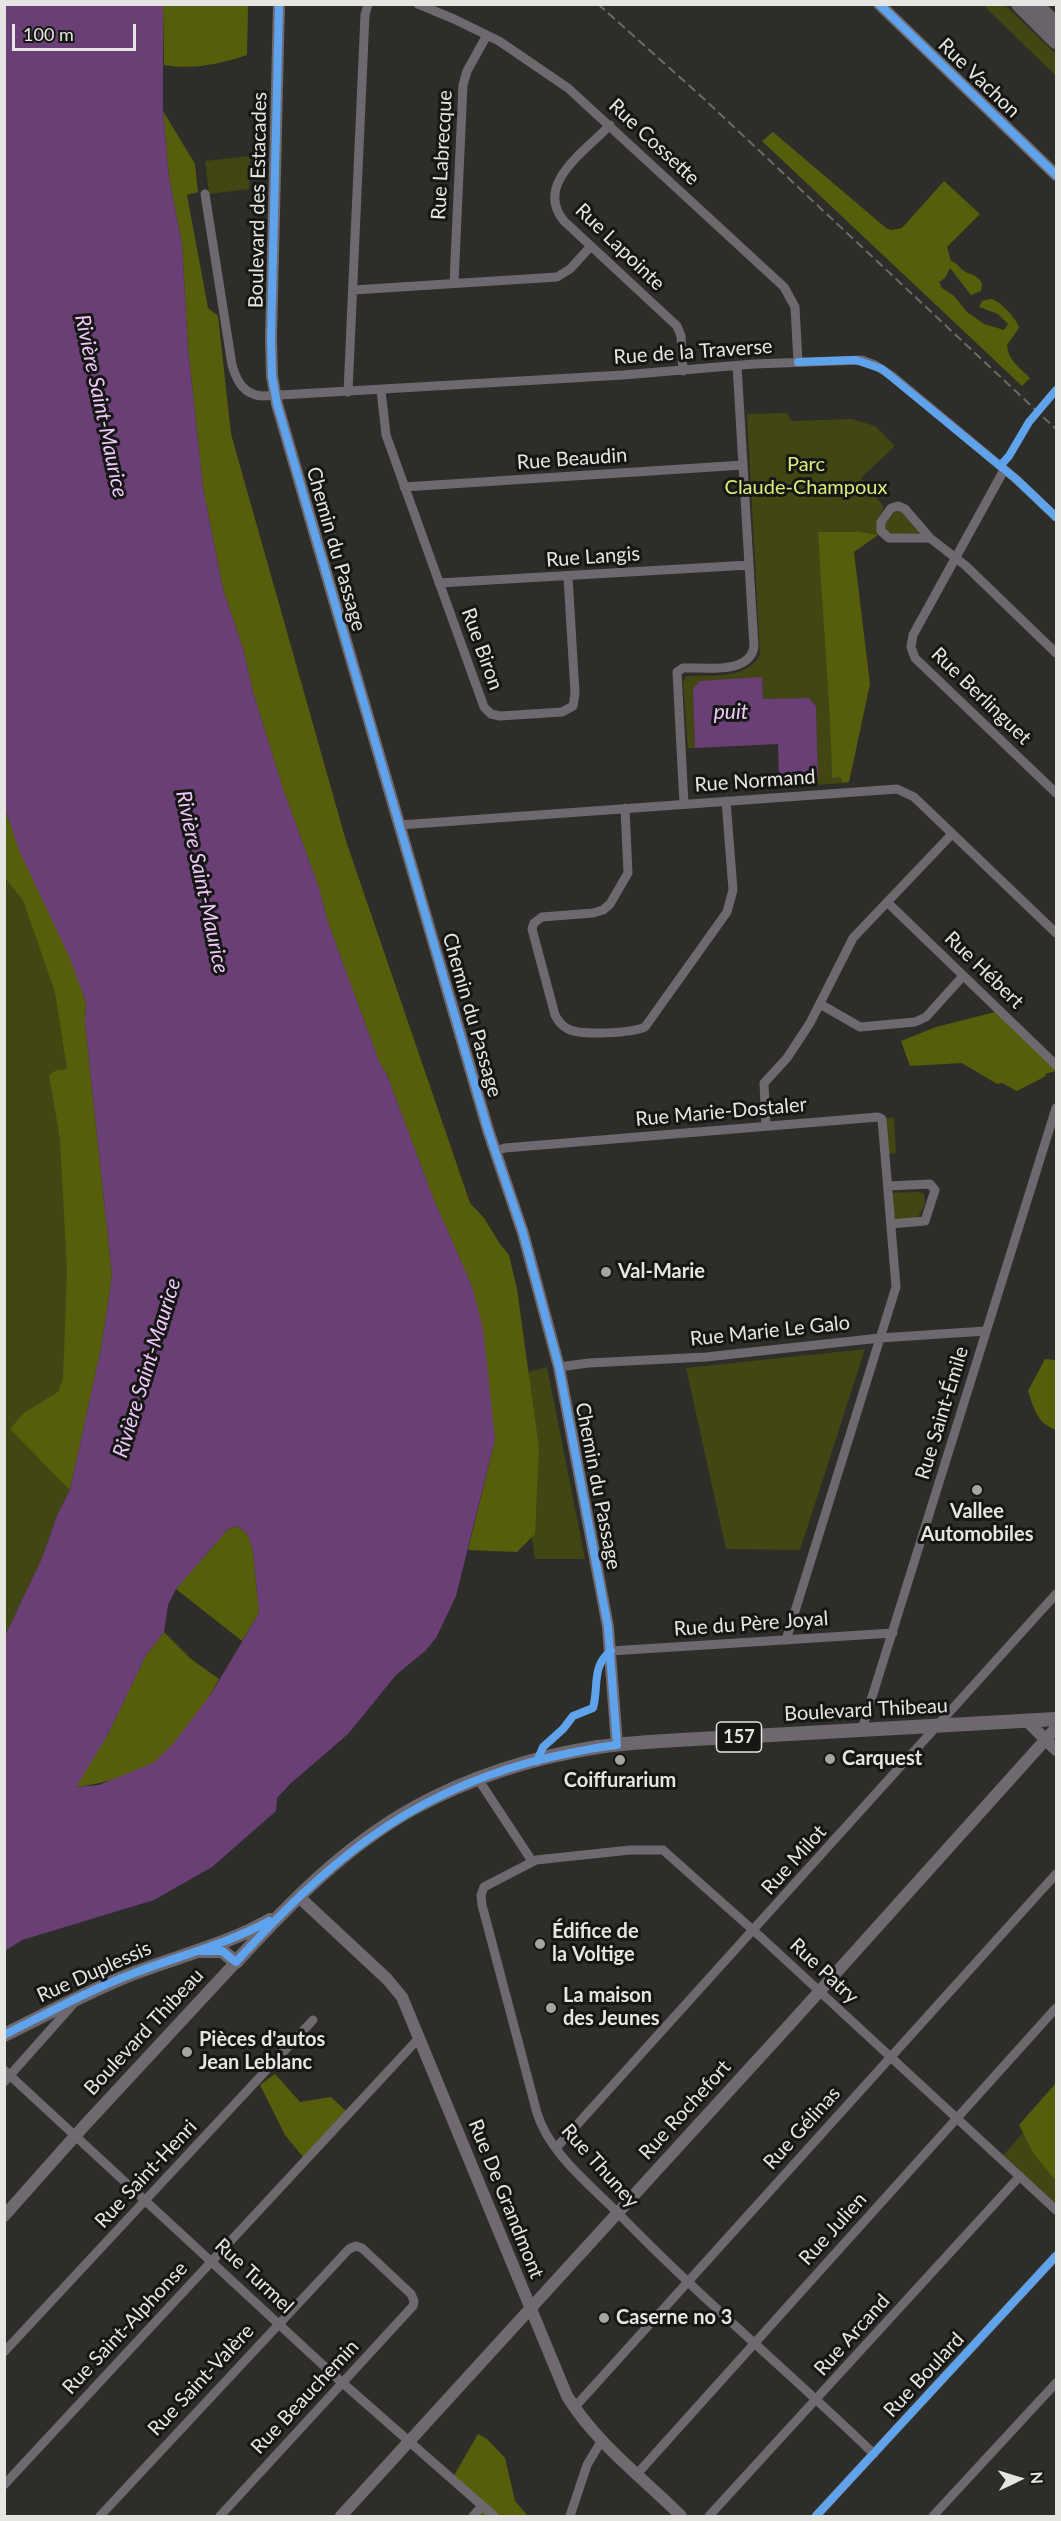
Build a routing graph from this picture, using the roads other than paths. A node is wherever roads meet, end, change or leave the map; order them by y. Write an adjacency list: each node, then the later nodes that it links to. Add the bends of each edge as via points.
1 (279, 4): 21 (street, Boulevard des Estacades, via 271,338)
2 (368, 4): 15 (street)
3 (418, 4): 8 (street, Rue Cossette)
4 (879, 4): 11 (street, Rue Vachon)
5 (1019, 4): 9 (highway)
6 (1035, 4): 7 (highway)
7 (1056, 25)
8 (487, 35): 10 (street, Rue Cossette, via 552,75); 14 (street, Rue Labrecque, via 463,85)
9 (1056, 41)
10 (610, 125): 13 (street, Rue Lapointe, via 563,173 554,192 559,214); 16 (street, Rue Cossette, via 787,291 795,312)
11 (1056, 175)
12 (205, 194): 21 (street, via 235,373 251,394)
13 (591, 246): 14 (street, via 567,272 557,277); 18 (street, Rue Lapointe, via 679,328)
14 (454, 283): 15 (street)
15 (353, 290): 20 (street)
16 (798, 362): 17 (street, Rue de la Traverse); 23 (street, Rue de la Traverse, via 856,360 875,365)
17 (737, 366): 18 (street, Rue de la Traverse); 22 (street)
18 (682, 371): 19 (street, Rue de la Traverse)
19 (381, 390): 20 (street, Rue de la Traverse); 24 (street, Rue Biron, via 385,434)
20 (348, 392): 21 (street, Rue de la Traverse)
21 (276, 395): 36 (street, Chemin du Passage)
22 (743, 465): 24 (street, Rue Beaudin); 28 (street)
23 (1004, 470): 25 (street, Rue de la Traverse); 27 (street)
24 (404, 487): 30 (street, Rue Biron)
25 (1056, 517)
26 (930, 538): 26 (street, via 902,507 890,509 881,522 881,531 888,538); 27 (street)
27 (956, 558): 31 (street); 32 (street, Rue Berlinguet, via 913,635 911,647 915,658)
28 (749, 565): 29 (street, Rue Langis); 34 (street, via 754,647 751,658 738,666 683,668 676,674)
29 (568, 577): 30 (street, Rue Langis); 30 (street, Rue Biron, via 574,704 562,712 500,716 484,707)
30 (439, 583)
31 (1056, 653)
32 (1056, 793)
33 (726, 801): 34 (street, Rue Normand); 35 (street, via 733,890 727,912 648,1025 633,1031 575,1032 557,1018 532,929 542,917 593,913 610,904 629,869); 37 (street, Rue Normand, via 897,789 914,797)
34 (684, 804): 35 (street, Rue Normand)
35 (625, 808): 36 (street, Rue Normand)
36 (400, 825): 45 (street, Chemin du Passage)
37 (952, 834): 38 (street); 39 (street, Rue Normand)
38 (887, 902): 40 (street, Rue Hébert); 41 (street, via 853,938)
39 (1056, 933)
40 (963, 976): 41 (street, via 926,1017 915,1022 860,1027); 42 (street, Rue Hébert)
41 (820, 1004): 44 (street, via 790,1054 764,1083)
42 (1056, 1065)
43 (1056, 1108): 48 (street, Rue Saint-Émile)
44 (766, 1126): 45 (street, Rue Marie-Dostaler); 46 (street, Rue Marie-Dostaler, via 880,1117)
45 (495, 1151): 50 (street, Chemin du Passage, via 523,1233)
46 (888, 1186): 47 (street, Rue Marie-Dostaler); 47 (street, via 930,1184 935,1190 925,1221)
47 (891, 1224): 49 (street, Rue Marie-Dostaler, via 896,1287)
48 (986, 1331): 49 (street, Rue Marie Le Galo); 52 (street, Rue Saint-Émile)
49 (880, 1338): 50 (street, Rue Marie Le Galo, via 706,1357); 53 (street, Rue Marie-Dostaler)
50 (559, 1367): 54 (street, Chemin du Passage)
51 (1056, 1593): 57 (street, Rue Milot)
52 (893, 1633): 53 (street, Rue du Père Joyal); 59 (street, Rue Saint-Émile)
53 (786, 1640): 54 (street, Rue du Père Joyal)
54 (611, 1651): 61 (street, Chemin du Passage)
55 (1056, 1719): 56 (main road, Boulevard Thibeau / 157)
56 (1027, 1721): 57 (main road, Boulevard Thibeau / 157); 60 (street)
57 (939, 1725): 59 (main road, Boulevard Thibeau / 157); 68 (street, Rue Milot)
58 (1056, 1728): 60 (street, Rue Rochefort)
59 (862, 1729): 61 (main road, Boulevard Thibeau / 157)
60 (1046, 1740): 62 (street); 71 (street, Rue Rochefort)
61 (617, 1746): 63 (main road, Boulevard Thibeau / 157, via 555,1756)
62 (1056, 1750)
63 (478, 1779): 64 (street); 66 (main road, Boulevard Thibeau / 157, via 392,1822)
64 (532, 1861): 68 (street, Rue Patry, via 660,1849); 81 (street, Rue Thuney, via 488,1883 481,1898 538,2117)
65 (1056, 1874): 77 (street, Rue Gélinas)
66 (298, 1896): 67 (main road, Boulevard Thibeau / 157); 76 (street, Rue De Grandmont, via 392,1984)
67 (280, 1915): 69 (main road, Rue Duplessis / 157); 70 (main road, Boulevard Thibeau / 157)
68 (754, 1931): 71 (street, Rue Patry); 81 (street, Rue Milot)
69 (201, 1951): 70 (main road, Rue Duplessis / 157, via 222,1951); 72 (main road, Rue Duplessis / 157, via 137,1972)
70 (236, 1962): 80 (street, Boulevard Thibeau)
71 (819, 1991): 77 (street, Rue Patry); 85 (street, Rue Rochefort)
72 (78, 1998): 75 (main road, Rue Duplessis / 157); 78 (street)
73 (1056, 2008): 79 (street, Rue Julien)
74 (313, 2020): 83 (street, Rue Saint-Henri)
75 (4, 2035)
76 (419, 2037): 88 (street, Rue Saint-Alphonse); 91 (street, Rue De Grandmont)
77 (891, 2057): 79 (street, Rue Patry); 89 (street, Rue Gélinas)
78 (6, 2076): 80 (street, Rue Turmel)
79 (957, 2118): 82 (street, Rue Patry); 93 (street, Rue Julien)
80 (75, 2136): 83 (street, Rue Turmel); 86 (street, Boulevard Thibeau)
81 (556, 2148): 85 (street, Rue Thuney)
82 (1020, 2176): 84 (street, Rue Patry); 97 (street, Rue Arcand)
83 (146, 2200): 88 (street, Rue Turmel); 94 (street, Rue Saint-Henri)
84 (1056, 2210)
85 (618, 2213): 89 (street, Rue Thuney); 91 (street, Rue Rochefort)
86 (4, 2216)
87 (1056, 2256): 101 (street, Rue Boulard)
88 (212, 2262): 92 (street, Rue Turmel); 103 (street, Rue Saint-Alphonse)
89 (687, 2282): 93 (street, Rue Thuney); 98 (street, Rue Gélinas)
90 (414, 2301): 92 (street, Rue Saint-Valère, via 404,2287 356,2246); 95 (street, Rue Beauchemin, via 412,2308)
91 (530, 2309): 98 (street, Rue De Grandmont); 100 (street, Rue Rochefort)
92 (279, 2323): 95 (street, Rue Turmel); 105 (street, Rue Saint-Valère)
93 (754, 2343): 97 (street, Rue Thuney); 102 (street, Rue Julien)
94 (4, 2352)
95 (343, 2383): 100 (street, Rue Turmel); 106 (street, Rue Beauchemin)
96 (1056, 2383): 114 (street)
97 (817, 2400): 101 (street, Rue Thuney); 112 (street, Rue Arcand)
98 (574, 2408): 99 (street, Rue De Grandmont)
99 (602, 2440): 102 (street, Rue De Grandmont); 110 (street, via 587,2465)
100 (410, 2442): 104 (street, Rue Turmel); 107 (street, Rue Rochefort)
101 (874, 2454): 113 (street, Rue Boulard)
102 (637, 2474): 111 (street, Rue De Grandmont)
103 (4, 2485)
104 (482, 2506): 108 (street); 109 (street, Rue Turmel)
105 (100, 2517)
106 (220, 2517)
107 (341, 2517)
108 (473, 2517)
109 (494, 2517)
110 (570, 2517)
111 (681, 2517)
112 (708, 2517)
113 (816, 2517)
114 (933, 2517)

